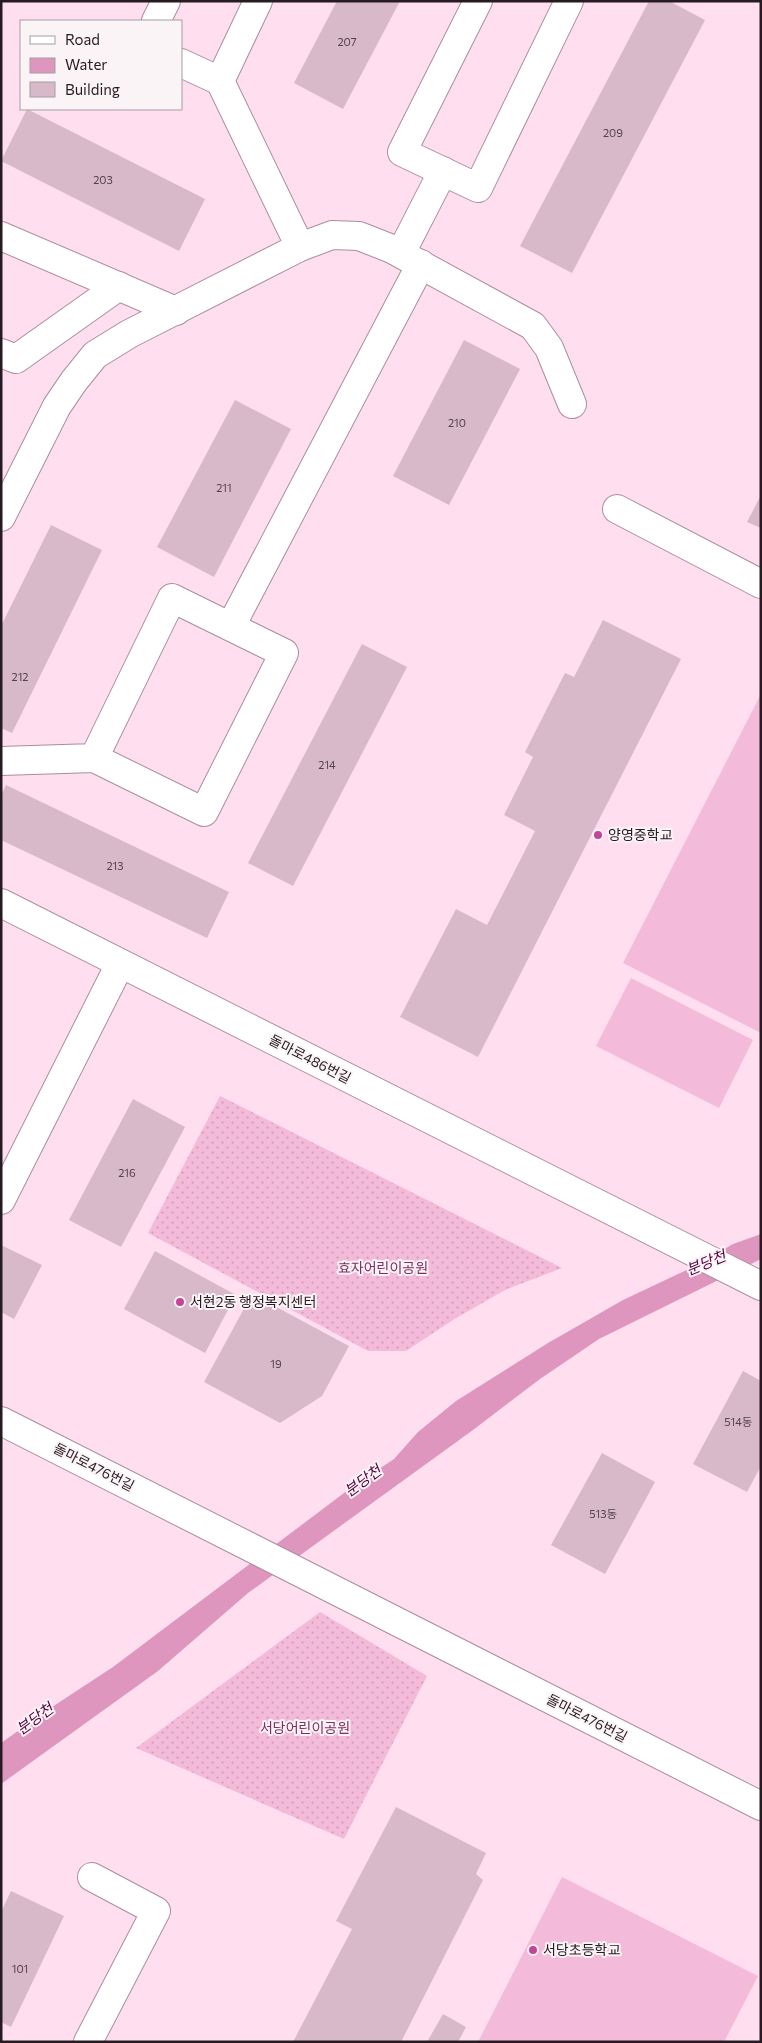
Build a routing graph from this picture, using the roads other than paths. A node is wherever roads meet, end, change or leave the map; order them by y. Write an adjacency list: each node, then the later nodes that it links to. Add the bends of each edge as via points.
1 (166, 1): 5 (street)
2 (258, 1): 7 (street)
3 (478, 1): 8 (street, via 402,152)
4 (569, 1): 8 (street, via 478,188)
5 (156, 20)
6 (182, 63): 7 (street)
7 (220, 81): 10 (street)
8 (443, 171): 11 (street)
9 (1, 236): 12 (street)
10 (300, 247): 11 (street, via 332,235 359,236); 13 (street)
11 (411, 259): 15 (street, via 533,326 549,348); 19 (street)
12 (119, 286): 13 (street); 14 (street, via 16,359)
13 (176, 310): 17 (street, via 95,355 84,368 57,406)
14 (1, 353)
15 (572, 404)
16 (617, 508): 18 (street)
17 (1, 517)
18 (761, 584)
19 (231, 626): 20 (street, via 172,598); 20 (street, via 284,653 204,812)
20 (94, 758): 21 (street)
21 (1, 761)
22 (4, 911): 23 (street, 돌마로486번길)
23 (120, 964): 24 (street); 25 (street, 돌마로486번길)
24 (1, 1200)
25 (761, 1286)
26 (1, 1421): 27 (street, 돌마로476번길)
27 (761, 1806)
28 (92, 1877): 29 (street, via 156,1911)
29 (88, 2042)

